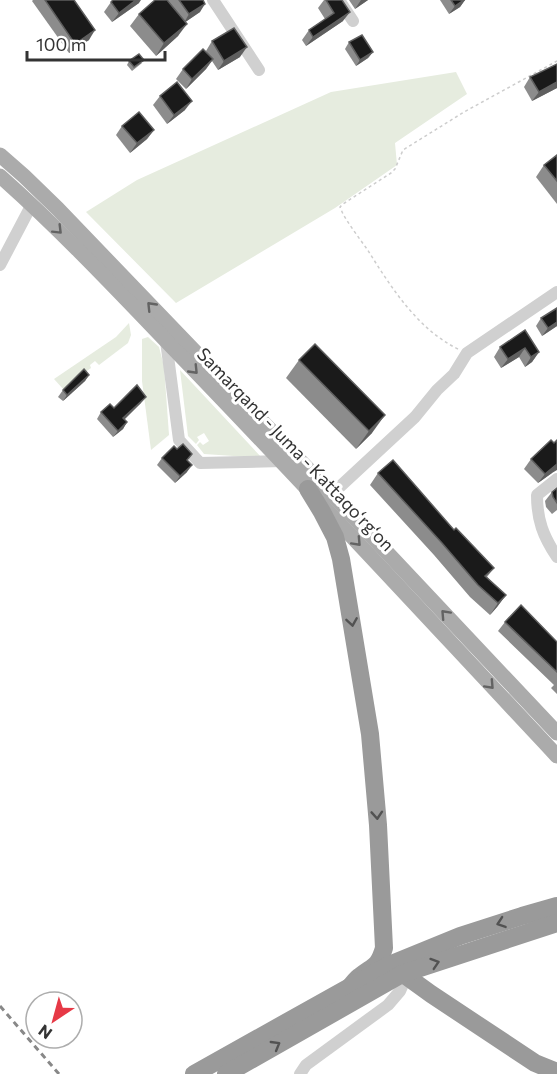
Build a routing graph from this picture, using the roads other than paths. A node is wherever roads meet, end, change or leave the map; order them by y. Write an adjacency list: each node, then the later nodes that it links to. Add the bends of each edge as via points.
1 (213, 0): 4 (street)
2 (339, 0): 3 (street)
3 (353, 21)
4 (259, 70)
5 (0, 155): 14 (main road, Samarqand - Juma - Kattaqo‘rg‘on, one-way to 5, via 58,209)
6 (0, 176): 7 (main road, Samarqand - Juma - Kattaqo‘rg‘on)
7 (32, 204): 8 (street); 10 (main road, Samarqand - Juma - Kattaqo‘rg‘on, one-way to 10)
8 (0, 265)
9 (557, 292): 14 (street, via 467,353 454,374 415,417)
10 (166, 341): 11 (main road, Samarqand - Juma - Kattaqo‘rg‘on, one-way to 11); 11 (street, via 178,440 200,463)
11 (282, 461): 13 (main road, Samarqand - Juma - Kattaqo‘rg‘on)
12 (557, 479): 15 (street, via 537,495 537,513)
13 (308, 489): 17 (main road, Samarqand - Juma - Kattaqo‘rg‘on, one-way to 17); 21 (highway, one-way to 21, via 335,537 341,559 375,779 384,948 379,962)
14 (332, 494): 16 (main road, Samarqand - Juma - Kattaqo‘rg‘on, one-way to 14)
15 (557, 557)
16 (557, 733)
17 (557, 756)
18 (557, 906): 20 (highway, one-way to 20, via 460,936)
19 (557, 923): 20 (highway, one-way to 19)
20 (398, 974): 21 (highway); 22 (highway, one-way to 20, via 392,982); 23 (highway, via 535,1063); 25 (street, via 400,991 388,1005 306,1065)
21 (349, 988): 22 (highway)
22 (220, 1068): 24 (highway)
23 (557, 1072)
24 (194, 1074)
25 (300, 1074)

